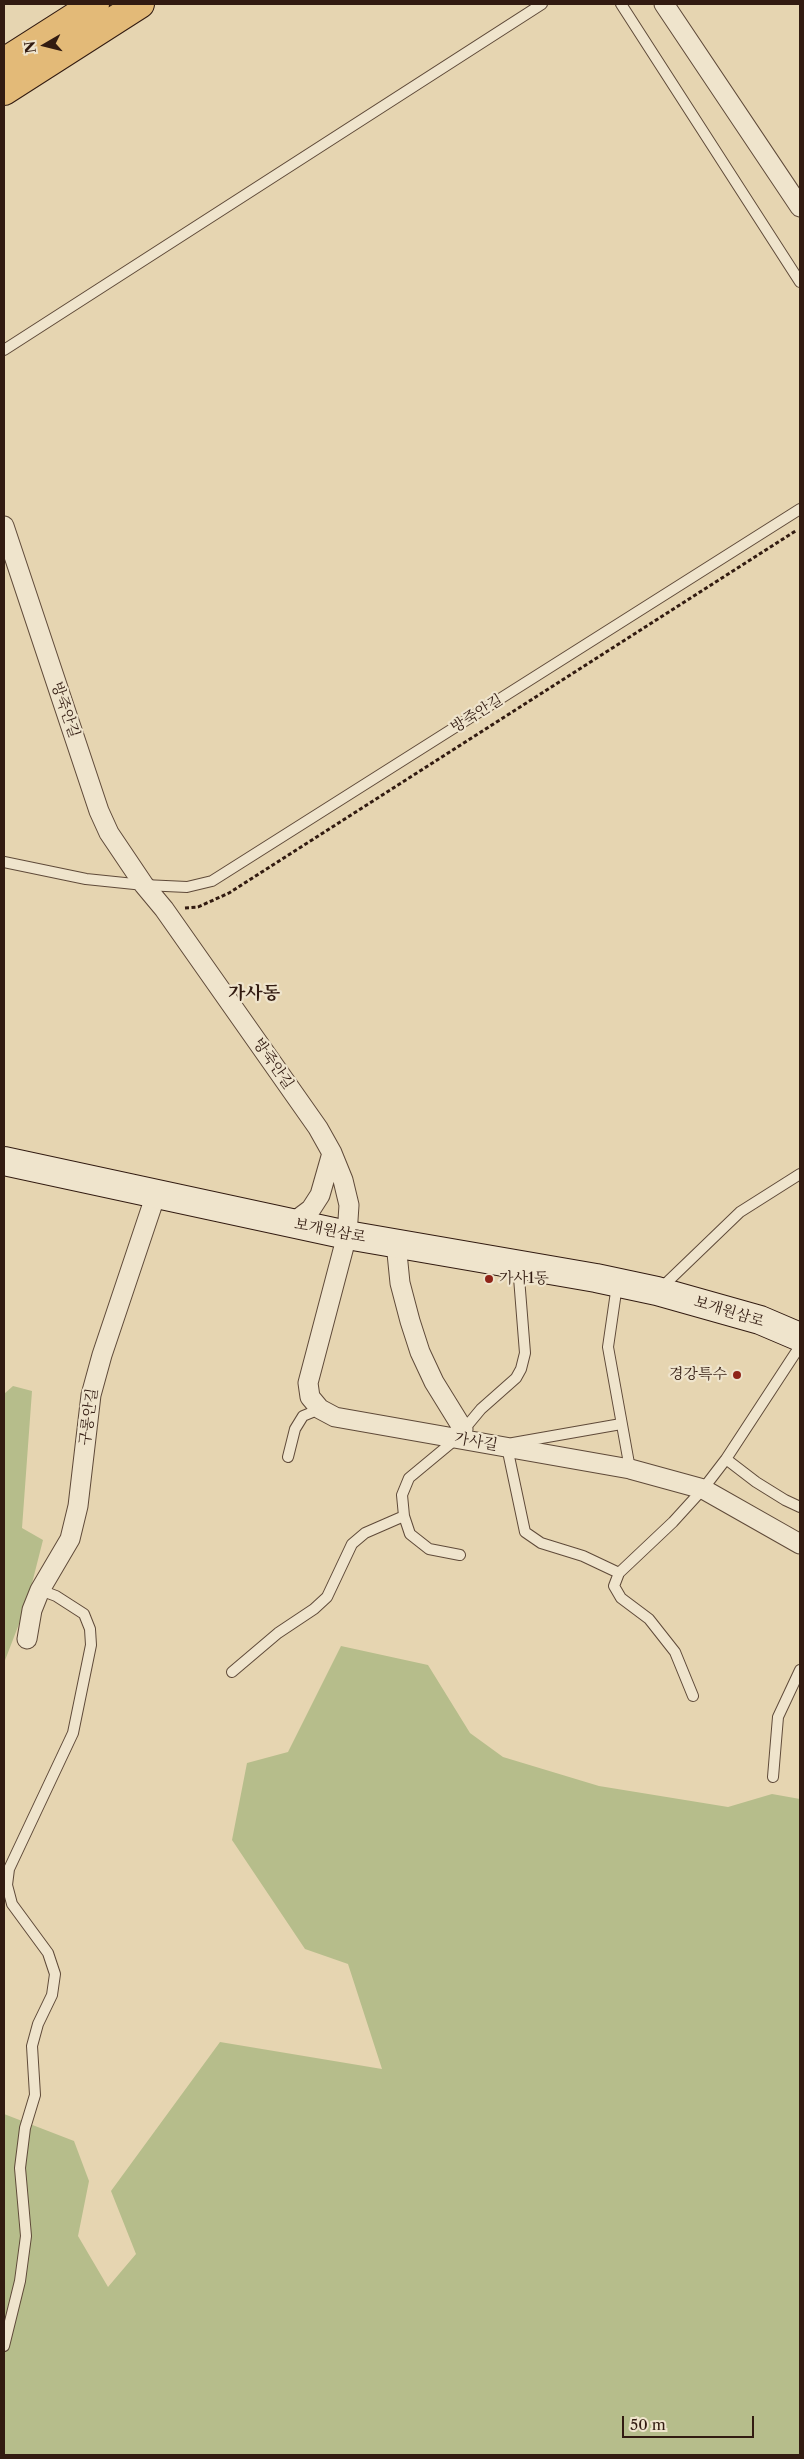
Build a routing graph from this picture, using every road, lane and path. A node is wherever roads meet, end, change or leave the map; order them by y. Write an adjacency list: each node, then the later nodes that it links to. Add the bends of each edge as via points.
1 (95, 4): 6 (highway)
2 (140, 4): 7 (highway)
3 (542, 4): 10 (lane)
4 (620, 4): 9 (lane)
5 (664, 4): 8 (street)
6 (4, 62)
7 (4, 91)
8 (800, 207)
9 (800, 282)
10 (4, 350)
11 (800, 509): 15 (lane, 방죽안길, via 212,881 187,887)
12 (4, 526): 15 (street, 방죽안길, via 99,810 114,840)
13 (797, 530): 16 (path, via 229,893 198,907)
14 (4, 862): 15 (lane, via 86,879)
15 (144, 885): 16 (street, 방죽안길)
16 (164, 909): 17 (street, 방죽안길, via 318,1128)
17 (332, 1153): 21 (street, via 320,1195 311,1208); 22 (street, 방죽안길, via 349,1205)
18 (4, 1161): 20 (main road, 보개원삼로)
19 (800, 1174): 26 (lane, via 740,1212)
20 (156, 1194): 21 (main road, 보개원삼로); 42 (street, 구롱안길, via 91,1395 78,1506 70,1539)
21 (291, 1224): 22 (main road, 보개원삼로)
22 (347, 1235): 23 (main road, 보개원삼로); 29 (street, via 308,1383 310,1397)
23 (396, 1243): 24 (main road, 보개원삼로); 31 (street, via 400,1284 420,1352)
24 (518, 1264): 25 (main road, 보개원삼로); 31 (lane, via 525,1353 521,1369 516,1378 481,1409)
25 (618, 1283): 26 (main road, 보개원삼로); 30 (lane, via 608,1347)
26 (657, 1291): 27 (main road, 보개원삼로, via 760,1320)
27 (800, 1337)
28 (800, 1346): 34 (lane)
29 (320, 1409): 31 (street, 가사길, via 335,1417); 33 (lane, via 303,1416 295,1429)
30 (621, 1424): 32 (lane); 35 (lane)
31 (460, 1434): 32 (street, 가사길); 38 (lane, via 409,1478 402,1495)
32 (504, 1447): 35 (street, 가사길); 41 (lane, via 525,1532 541,1543 583,1556)
33 (288, 1457)
34 (726, 1459): 36 (lane); 37 (lane, via 778,1495)
35 (630, 1468): 36 (street, 가사길)
36 (703, 1489): 39 (street, 가사길); 41 (lane)
37 (800, 1506)
38 (404, 1516): 40 (lane, via 410,1534 428,1549); 45 (lane, via 365,1533 352,1544 327,1597)
39 (800, 1544)
40 (460, 1555)
41 (619, 1574): 46 (lane, via 614,1586 621,1598 649,1619 675,1652)
42 (40, 1590): 43 (street, 구롱안길, via 32,1610); 48 (lane, via 84,1614 92,1645 73,1733 9,1869 7,1885 12,1904 48,1953 55,1974 52,1995 32,2046 36,2095 25,2128 20,2168 26,2236 20,2281)
43 (27, 1639)
44 (800, 1670): 47 (lane, via 778,1717)
45 (232, 1672)
46 (693, 1696)
47 (773, 1778)
48 (4, 2346)

